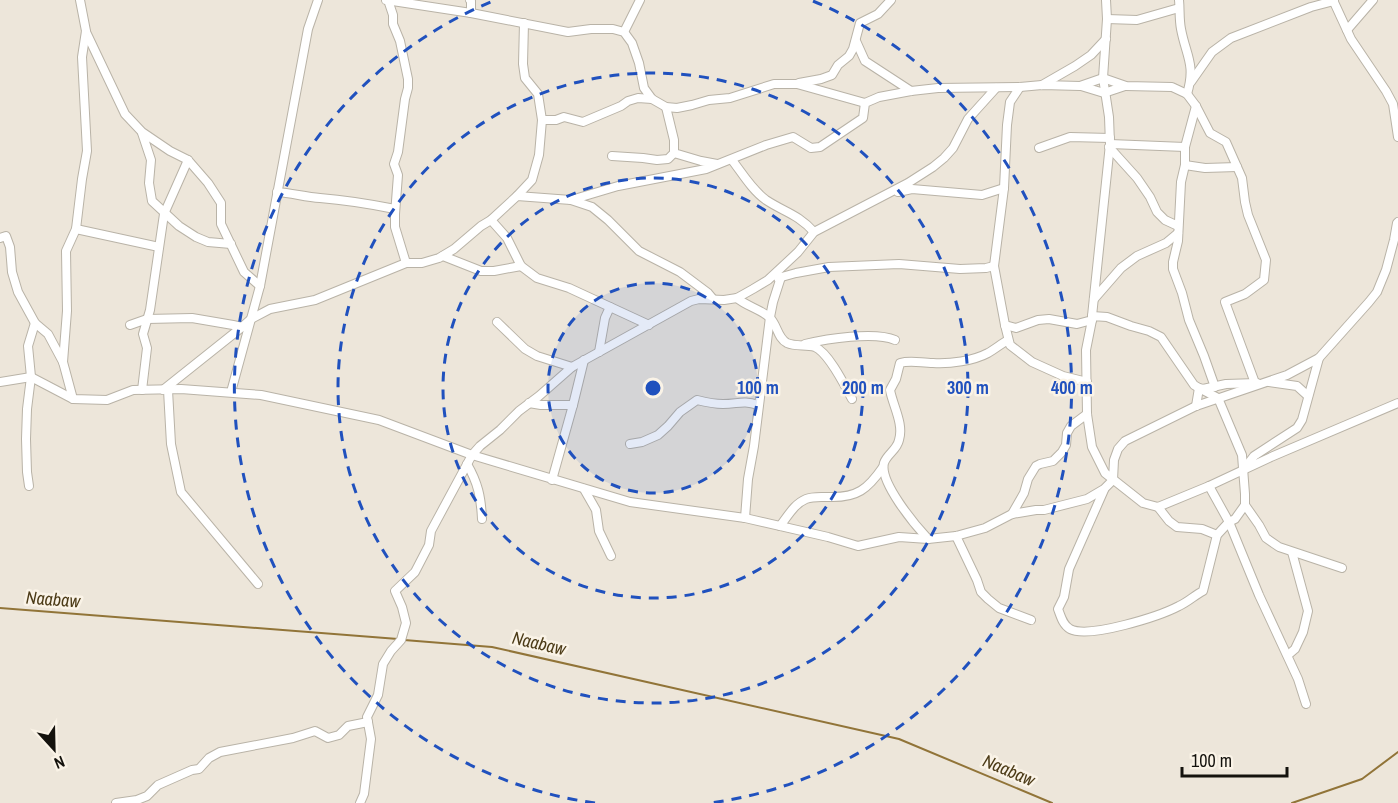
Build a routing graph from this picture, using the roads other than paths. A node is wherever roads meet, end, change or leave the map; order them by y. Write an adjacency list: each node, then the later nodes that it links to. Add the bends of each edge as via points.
1 (80, 0): 15 (street)
2 (318, 0): 49 (street, via 308,29)
3 (387, 0): 11 (street); 53 (street, via 408,79 394,164 398,175)
4 (470, 0): 11 (street)
5 (640, 0): 16 (street)
6 (891, 0): 18 (street, via 878,14 860,23)
7 (1106, 0): 12 (street)
8 (1334, 0): 14 (street); 20 (street, via 1231,38 1212,52)
9 (1373, 0): 14 (street)
10 (1179, 4): 12 (street, via 1137,20); 20 (street)
11 (471, 13): 13 (street)
12 (1107, 19): 17 (street)
13 (524, 23): 16 (street, via 568,32); 35 (street, via 525,78 538,94)
14 (1347, 30): 31 (street)
15 (86, 31): 36 (street, via 124,114); 57 (street, via 82,57 87,152)
16 (624, 32): 30 (street, via 632,43 644,88)
17 (1106, 39): 19 (street); 22 (street, via 1091,55)
18 (856, 41): 21 (street, via 849,57 832,75); 27 (street, via 865,61)
19 (1103, 78): 23 (street); 24 (street); 28 (street)
20 (1191, 82): 29 (street)
21 (797, 84): 32 (street); 34 (street, via 774,84 730,98)
22 (1042, 85): 23 (street); 25 (street)
23 (1080, 86): 28 (street)
24 (1126, 86): 28 (street); 29 (street, via 1172,87)
25 (1020, 87): 26 (street); 48 (street, via 1010,102)
26 (996, 88): 27 (street); 50 (street, via 968,118 944,158)
27 (911, 91): 32 (street)
28 (1104, 93): 38 (street)
29 (1187, 94): 33 (street)
30 (652, 99): 34 (street); 35 (street, via 628,101 583,122 564,117)
31 (1396, 102): 37 (street)
32 (865, 103): 44 (street, via 863,118 820,147 811,148 793,137)
33 (1196, 106): 39 (street); 47 (street, via 1210,133 1226,142)
34 (666, 107): 41 (street)
35 (542, 120): 51 (street, via 532,180)
36 (142, 132): 43 (street); 54 (street, via 151,160 152,201)
37 (1398, 137)
38 (1110, 143): 39 (street); 40 (street, via 1070,137); 58 (street, via 1157,212); 71 (street)
39 (1185, 147): 46 (street)
40 (1039, 148)
41 (674, 153): 42 (street, via 668,159 657,160); 45 (street)
42 (612, 156)
43 (188, 160): 54 (street); 61 (street, via 221,203 221,224)
44 (732, 160): 45 (street); 59 (street, via 765,200 805,222)
45 (718, 165): 52 (street)
46 (1185, 165): 47 (street); 58 (street)
47 (1237, 167): 96 (street, via 1266,266 1264,280 1225,302)
48 (1004, 188): 50 (street, via 982,195 912,189); 66 (street)
49 (277, 192): 53 (street); 69 (street)
50 (885, 195): 59 (street)
51 (517, 196): 52 (street); 55 (street)
52 (571, 200): 72 (street, via 592,207 639,251 680,272)
53 (395, 209): 64 (street, via 395,227)
54 (165, 213): 61 (street, via 196,237); 62 (street)
55 (491, 220): 63 (street); 65 (street, via 507,238)
56 (1398, 222): 88 (street, via 1377,292)
57 (75, 230): 62 (street); 90 (street, via 66,251)
58 (1178, 230): 71 (street, via 1166,243 1137,255); 97 (street, via 1173,269)
59 (814, 232): 68 (street)
60 (0, 238): 79 (street, via 6,236 18,292)
61 (231, 244): 69 (street, via 244,272)
62 (159, 248): 76 (street)
63 (443, 256): 64 (street); 65 (street, via 481,271)
64 (406, 263): 77 (street, via 322,298 270,309)
65 (521, 266): 73 (street, via 537,278)
66 (994, 266): 67 (street, via 829,267); 82 (street)
67 (781, 277): 68 (street); 74 (street)
68 (768, 280): 70 (street)
69 (260, 286): 77 (street)
70 (737, 298): 72 (street); 74 (street)
71 (1094, 299): 75 (street)
72 (713, 300): 81 (street, via 691,301)
73 (610, 307): 81 (street); 87 (street)
74 (770, 317): 86 (street, via 781,338); 109 (street)
75 (1092, 318): 82 (street, via 1077,324 1049,319 1016,328); 94 (street, via 1086,350); 98 (street, via 1107,316 1161,337)
76 (147, 319): 80 (street); 83 (street, via 192,318); 99 (street)
77 (250, 319): 83 (street); 101 (street)
78 (497, 322): 91 (street, via 525,349)
79 (35, 323): 90 (street, via 48,334); 92 (street, via 28,345)
80 (130, 325)
81 (649, 325): 87 (street)
82 (1005, 325): 85 (street)
83 (242, 327): 100 (street)
84 (895, 340): 86 (street, via 869,336)
85 (1008, 340): 94 (street, via 1032,362); 115 (street, via 987,354 970,359 900,363 890,390 900,440)
86 (800, 345): 105 (street, via 818,348 825,354)
87 (599, 352): 89 (street)
88 (1318, 358): 95 (street); 102 (street)
89 (584, 360): 91 (street); 108 (street)
90 (63, 362): 104 (street)
91 (572, 367): 106 (street)
92 (31, 377): 93 (street); 104 (street); 119 (street, via 26,439)
93 (0, 382)
94 (1087, 382): 111 (street)
95 (1267, 382): 96 (street); 102 (street, via 1297,386); 103 (street)
96 (1255, 384): 97 (street)
97 (1215, 387): 98 (street)
98 (1199, 388): 103 (street); 110 (street)
99 (142, 390): 100 (street); 104 (street, via 107,400)
100 (165, 390): 101 (street); 136 (street, via 181,492)
101 (231, 393): 113 (street, via 261,395 379,420)
102 (1308, 396): 116 (street, via 1297,428 1254,456)
103 (1218, 398): 110 (street); 116 (street, via 1242,455)
104 (73, 399)
105 (852, 399)
106 (529, 403): 108 (street); 113 (street)
107 (1398, 403): 116 (street)
108 (573, 405): 117 (street)
109 (758, 405): 112 (street, via 747,401 724,404 697,400 658,435); 126 (street)
110 (1196, 406): 118 (street, via 1125,441 1114,460)
111 (1088, 414): 118 (street, via 1092,447); 125 (street, via 1071,426 1062,452 1053,461 1036,466)
112 (630, 444)
113 (472, 455): 114 (street); 117 (street)
114 (467, 464): 127 (street, via 481,498); 140 (street, via 431,531 429,545 415,572 395,591 406,623 401,640 383,664)
115 (883, 467): 129 (street, via 864,490 850,496 805,499); 132 (street, via 897,498)
116 (1243, 470): 120 (street); 123 (street)
117 (552, 480): 121 (street)
118 (1113, 480): 122 (street); 124 (street, via 1143,503)
119 (29, 486)
120 (1209, 486): 124 (street); 128 (street)
121 (584, 489): 126 (street, via 630,501); 134 (street, via 596,510 599,531)
122 (1104, 489): 125 (street, via 1087,499); 130 (street, via 1069,569 1058,609 1068,628 1107,629 1181,605 1203,591)
123 (1245, 505): 128 (street); 133 (street, via 1266,538)
124 (1158, 507): 130 (street, via 1177,527)
125 (1012, 514): 131 (street, via 985,528)
126 (745, 518): 129 (street)
127 (482, 519)
128 (1229, 522): 130 (street); 138 (street)
129 (780, 526): 132 (street, via 858,546 899,537)
130 (1217, 535)
131 (956, 536): 132 (street); 137 (street, via 981,592 999,608)
132 (928, 538)
133 (1292, 552): 135 (street); 138 (street, via 1308,611 1303,632)
134 (611, 556)
135 (1342, 568)
136 (258, 584)
137 (1031, 620)
138 (1288, 655): 139 (street)
139 (1306, 704)
140 (368, 722): 141 (street, via 348,726 339,735 328,738 315,732 220,752 199,769 158,785 147,796); 142 (street, via 371,739)
141 (116, 803)
142 (360, 803)

